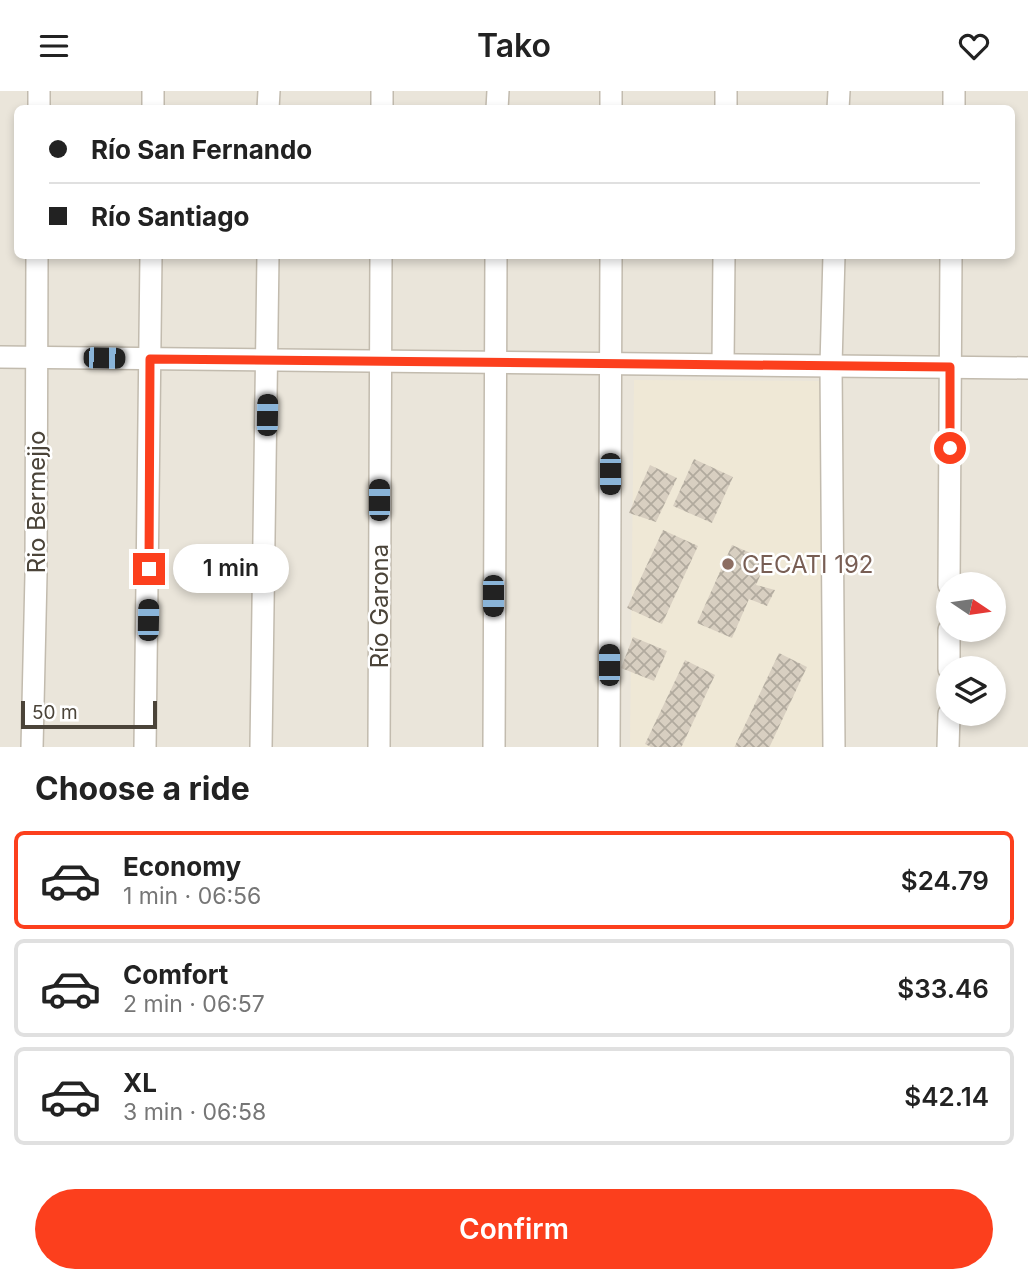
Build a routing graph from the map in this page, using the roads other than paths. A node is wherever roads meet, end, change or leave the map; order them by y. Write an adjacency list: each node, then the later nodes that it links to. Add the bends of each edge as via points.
1 (37, 259): 11 (street, Rio Bermejjo)
2 (151, 259): 12 (street)
3 (268, 259): 13 (street)
4 (380, 259): 14 (street, Río Garona)
5 (496, 259): 15 (street)
6 (611, 259): 17 (street)
7 (724, 259): 16 (street)
8 (834, 259): 18 (street)
9 (951, 259): 19 (street)
10 (0, 357): 11 (street)
11 (36, 357): 12 (street); 23 (street, Rio Bermejjo)
12 (150, 359): 13 (street); 24 (street)
13 (268, 361): 14 (street); 25 (street)
14 (379, 362): 15 (street); 26 (street, Río Garona)
15 (494, 363): 17 (street); 27 (street)
16 (723, 364): 17 (street); 18 (street)
17 (611, 365): 28 (street)
18 (831, 365): 19 (street); 29 (street)
19 (950, 367): 20 (street); 21 (street)
20 (1028, 368)
21 (949, 572)
22 (949, 726): 30 (street)
23 (32, 747)
24 (145, 747)
25 (261, 747)
26 (379, 747)
27 (494, 747)
28 (609, 747)
29 (834, 747)
30 (948, 747)

